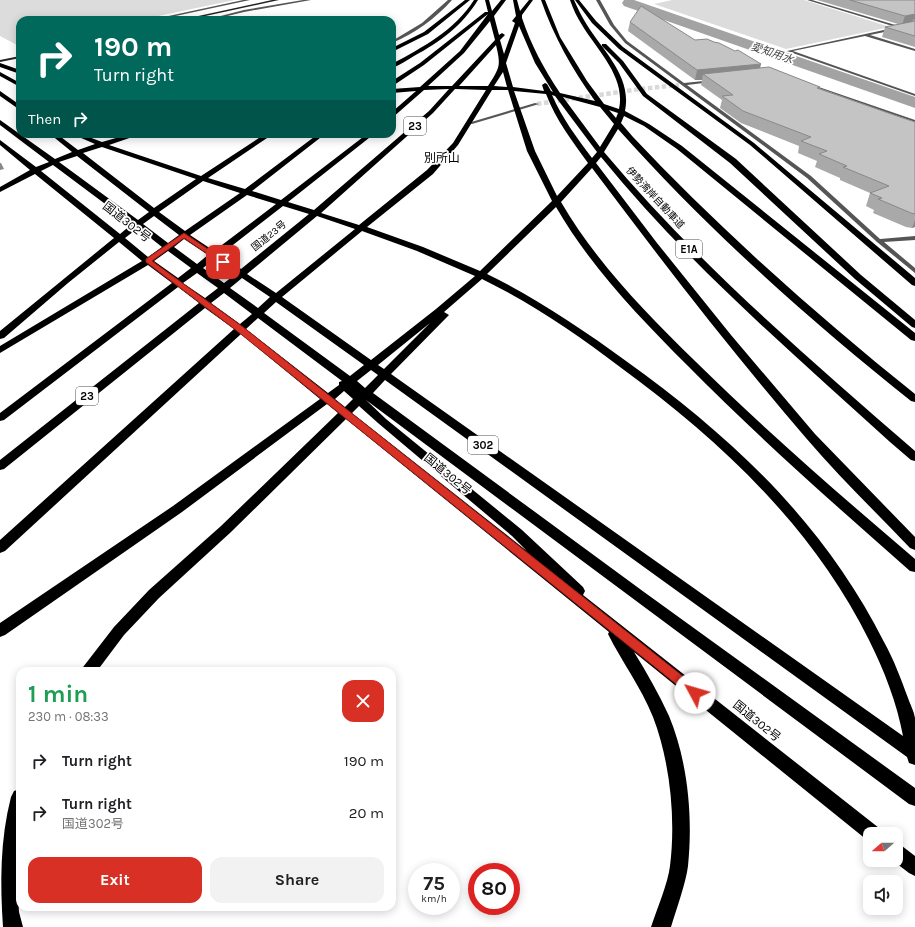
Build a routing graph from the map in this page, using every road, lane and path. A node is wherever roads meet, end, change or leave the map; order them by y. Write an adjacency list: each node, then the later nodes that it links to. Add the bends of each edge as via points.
1 (248, 0): 17 (street)
2 (277, 0): 18 (street)
3 (309, 0): 19 (street)
4 (450, 0): 24 (street, via 418,28)
5 (468, 0): 25 (highway, via 426,33)
6 (476, 0): 29 (highway, via 470,11 454,27)
7 (487, 0): 84 (highway, via 531,152 560,206 603,269 726,398 799,466)
8 (504, 0): 34 (highway, via 422,64); 50 (highway, 23, via 462,52)
9 (515, 0): 32 (highway, 伊勢湾岸自動車道 / E1A, via 522,28)
10 (531, 0): 20 (highway, 国道23号 / 23)
11 (543, 0): 78 (highway, 伊勢湾岸自動車道, via 560,43 577,70 605,108 650,159 706,217 787,292)
12 (565, 0): 72 (highway, via 568,14 587,26 621,62 645,95 733,161 858,278)
13 (572, 0): 68 (highway, via 580,21 619,80 623,104 620,118 613,134 569,189)
14 (577, 0): 70 (highway, via 594,22 621,48 752,144)
15 (598, 0): 41 (street, via 612,25 626,42)
16 (809, 0): 22 (street)
17 (171, 16)
18 (201, 16)
19 (223, 16)
20 (520, 16): 53 (highway, via 500,72); 81 (highway, 国道23号 / 23, via 431,112 370,167)
21 (908, 26): 22 (street)
22 (901, 28): 23 (street)
23 (865, 35): 26 (street); 45 (street, via 789,51)
24 (396, 40)
25 (396, 48)
26 (915, 50)
27 (16, 58): 28 (street)
28 (0, 61)
29 (396, 64)
30 (0, 65): 31 (highway)
31 (16, 71)
32 (542, 71): 80 (highway, 伊勢湾岸自動車道 / E1A, via 610,165 659,219 707,268 824,377); 82 (highway, via 555,109 582,150 654,245 760,378 811,437)
33 (0, 74): 39 (highway)
34 (396, 80)
35 (716, 81): 41 (street)
36 (406, 82): 40 (highway)
37 (414, 82): 42 (highway)
38 (802, 82): 51 (street)
39 (16, 83)
40 (396, 83)
41 (682, 84): 66 (street, via 809,177)
42 (522, 88): 43 (highway, via 468,87); 75 (highway, via 589,100 632,117 669,141)
43 (396, 91)
44 (0, 93): 48 (highway)
45 (915, 95)
46 (0, 97): 49 (highway)
47 (537, 104): 53 (street)
48 (16, 105)
49 (16, 106)
50 (396, 112)
51 (915, 121)
52 (0, 122): 54 (highway)
53 (470, 123): 71 (highway, via 456,144 430,172)
54 (16, 134)
55 (22, 138): 77 (highway)
56 (58, 138): 64 (highway, 国道302号 / 302)
57 (86, 138): 88 (highway, via 157,164 362,229 470,270 556,316 632,369 712,434 753,472 790,511 825,555 858,604 886,659 908,721)
58 (125, 138): 63 (highway, via 59,159)
59 (264, 138): 74 (highway, via 128,230)
60 (317, 138): 64 (highway)
61 (366, 138): 79 (highway, 国道23号)
62 (0, 142): 67 (highway, 国道302号)
63 (0, 190)
64 (184, 235): 67 (highway); 71 (highway, 国道302号 / 302)
65 (915, 238): 66 (street)
66 (879, 241): 69 (street)
67 (148, 261): 73 (highway, 国道302号); 76 (highway)
68 (490, 267): 85 (highway, via 409,336 216,483); 86 (highway, via 292,466 154,594)
69 (915, 271)
70 (915, 283)
71 (276, 297): 73 (highway); 87 (highway, 国道302号 / 302)
72 (915, 325)
73 (240, 329): 83 (highway); 91 (highway, 国道302号)
74 (0, 336)
75 (915, 338)
76 (0, 350)
77 (308, 350): 89 (highway); 95 (highway, via 382,422 522,537 591,604 619,639 661,717 674,761 681,812 679,867)
78 (915, 400)
79 (0, 418)
80 (915, 457)
81 (0, 466)
82 (915, 545)
83 (0, 548)
84 (915, 567)
85 (0, 631)
86 (91, 667)
87 (915, 754)
88 (915, 758)
89 (915, 798)
90 (16, 816): 94 (highway, via 8,853 10,913)
91 (864, 827)
92 (903, 858): 93 (highway)
93 (915, 867)
94 (14, 927)
95 (661, 927)

